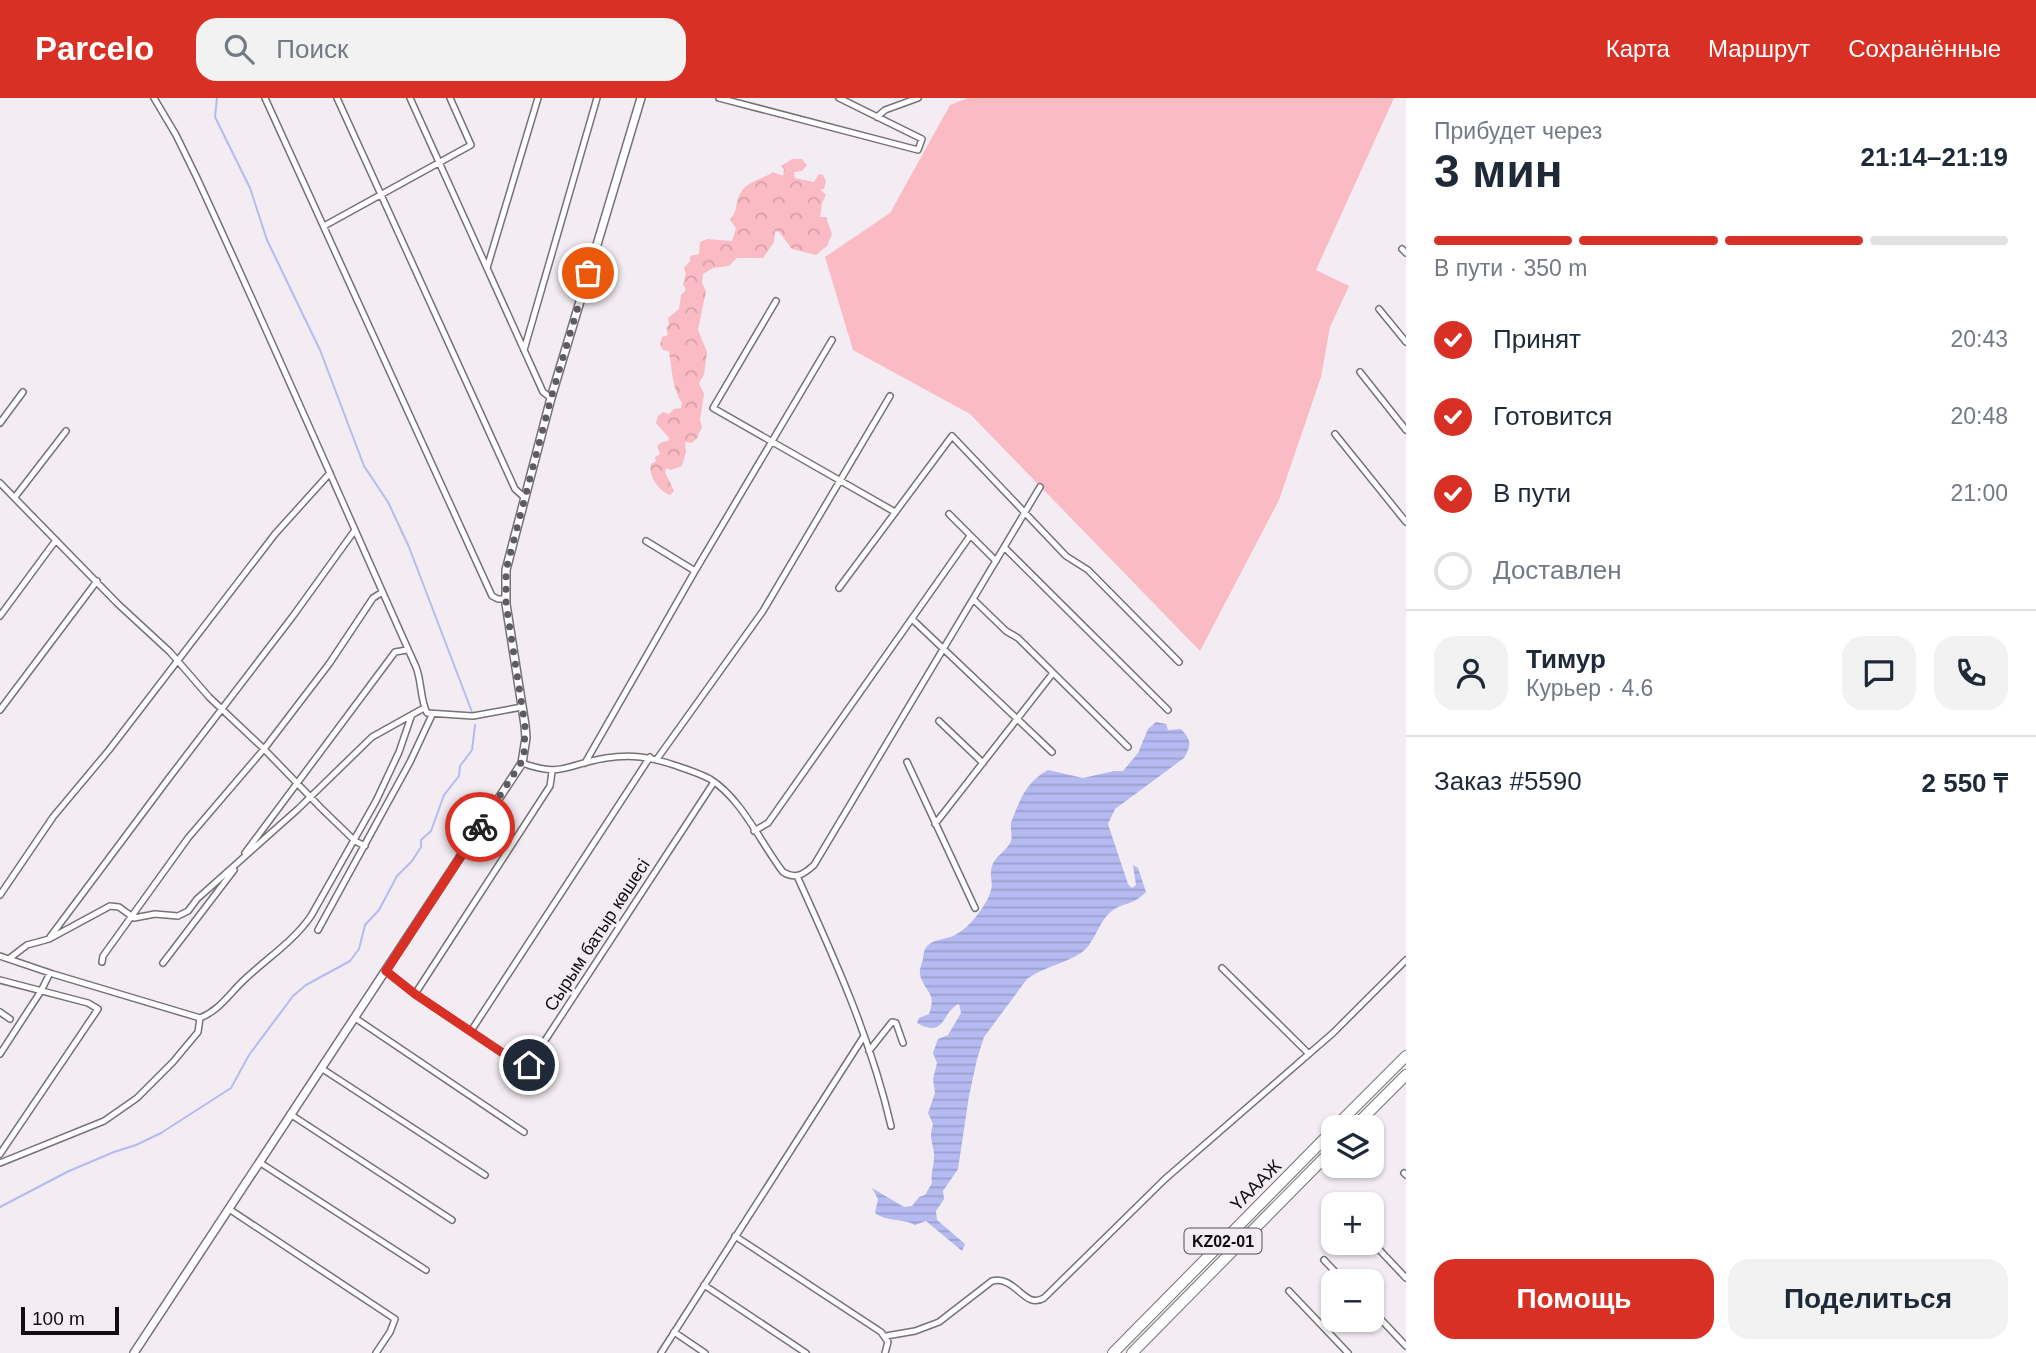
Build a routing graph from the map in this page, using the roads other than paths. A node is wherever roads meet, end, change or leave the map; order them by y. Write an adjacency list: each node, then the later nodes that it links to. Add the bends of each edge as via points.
1 (154, 98): 33 (street, via 197,178)
2 (265, 98): 17 (street)
3 (337, 98): 16 (street)
4 (410, 98): 15 (street)
5 (450, 98): 15 (street, via 471,145)
6 (538, 98): 18 (street)
7 (597, 98): 23 (street)
8 (641, 98): 27 (main road)
9 (719, 98): 14 (street, via 918,150 922,139)
10 (839, 98): 13 (street)
11 (853, 98): 13 (street)
12 (918, 98): 14 (street)
13 (856, 106): 14 (street)
14 (877, 117)
15 (440, 162): 16 (street); 18 (street)
16 (382, 194): 17 (street); 38 (street, via 516,489)
17 (324, 226): 53 (street, via 492,596)
18 (487, 268): 23 (street)
19 (776, 300): 32 (street, via 713,408)
20 (1379, 309): 22 (street)
21 (832, 341): 32 (street)
22 (1406, 342)
23 (524, 350): 27 (street, via 543,392)
24 (1360, 372): 29 (street)
25 (23, 392): 28 (street)
26 (890, 396): 34 (street)
27 (551, 398): 38 (main road)
28 (0, 423)
29 (1406, 430)
30 (66, 431): 37 (street)
31 (1335, 435): 42 (street)
32 (771, 441): 34 (street); 49 (street)
33 (330, 472): 43 (street); 59 (street, via 275,534)
34 (841, 481): 39 (street); 75 (street, via 763,611)
35 (0, 483): 37 (street)
36 (1040, 487): 40 (street)
37 (15, 497): 45 (street)
38 (525, 498): 53 (main road, via 506,570)
39 (895, 512): 40 (street, via 952,436); 51 (street)
40 (1025, 513): 47 (street); 60 (street)
41 (949, 514): 44 (street)
42 (1406, 522)
43 (355, 530): 52 (street); 64 (street)
44 (970, 536): 48 (street); 56 (street)
45 (56, 540): 50 (street); 55 (street)
46 (646, 541): 49 (street)
47 (1004, 547): 48 (street); 66 (street)
48 (996, 561): 54 (street)
49 (695, 571): 78 (street)
50 (97, 581): 59 (street); 65 (street)
51 (839, 588)
52 (381, 593): 58 (street); 72 (street)
53 (505, 598): 62 (main road)
54 (974, 600): 57 (street); 61 (street)
55 (0, 615)
56 (912, 619): 57 (street); 85 (street, via 768,823)
57 (944, 649): 69 (street); 89 (street, via 814,866)
58 (407, 650): 63 (street, via 417,670); 82 (street, via 395,652)
59 (178, 661): 64 (street); 90 (street, via 53,817)
60 (1179, 662)
61 (1053, 673): 69 (street); 71 (street)
62 (522, 707): 67 (street, via 473,716); 77 (main road, via 526,738)
63 (424, 708): 67 (street); 68 (street)
64 (222, 709): 72 (street); 94 (street)
65 (0, 710)
66 (1168, 710)
67 (432, 715): 87 (street)
68 (411, 716): 83 (street, via 372,737); 86 (street, via 391,771)
69 (1017, 719): 73 (street); 79 (street)
70 (939, 721): 79 (street)
71 (1128, 747)
72 (264, 749): 82 (street); 92 (street, via 188,838)
73 (1052, 752)
74 (650, 757): 75 (street); 78 (street, via 615,756); 110 (street)
75 (657, 759): 81 (street)
76 (907, 762): 84 (street)
77 (522, 763): 80 (street); 101 (main road)
78 (585, 763): 80 (street)
79 (983, 763): 84 (street)
80 (552, 772): 105 (street, via 550,786)
81 (714, 782): 85 (street); 110 (street, Сырым батыр көшесі, via 529,1065 522,1066)
82 (298, 783): 83 (street); 88 (street)
83 (310, 797): 86 (street); 88 (street)
84 (935, 824): 91 (street)
85 (754, 831): 89 (street, via 783,872)
86 (355, 841): 87 (street); 107 (street, via 301,930 214,1013)
87 (365, 846): 93 (street)
88 (241, 860): 92 (street, via 184,915); 99 (street)
89 (797, 876): 111 (street)
90 (0, 895)
91 (975, 908)
92 (132, 917): 94 (street, via 110,906); 98 (street)
93 (318, 930)
94 (49, 939): 96 (street, via 27,945)
95 (0, 956): 96 (street)
96 (10, 958): 102 (street)
97 (1406, 960): 115 (street)
98 (102, 962)
99 (163, 963)
100 (1222, 968): 115 (street)
101 (386, 971): 105 (street, Сырым батыр көшесі); 108 (main road)
102 (50, 973): 104 (street); 107 (street)
103 (0, 980): 104 (street)
104 (41, 991): 114 (street); 125 (street, via 98,1009)
105 (415, 994): 110 (street, Сырым батыр көшесі)
106 (0, 1012): 109 (street)
107 (200, 1018): 128 (street, via 198,1032 137,1098 104,1121)
108 (355, 1018): 117 (main road); 123 (street)
109 (10, 1019)
110 (471, 1031)
111 (864, 1036): 113 (street); 132 (street)
112 (903, 1043): 113 (street, via 892,1022)
113 (869, 1051): 122 (street)
114 (0, 1054)
115 (1309, 1054): 142 (street, via 1165,1179 1044,1298 1030,1300 1000,1279 939,1322)
116 (1406, 1056): 120 (highway, ҮАААЖ / KZ02-01)
117 (321, 1068): 119 (main road); 129 (street)
118 (1406, 1075): 121 (highway)
119 (290, 1114): 127 (main road); 131 (street)
120 (1347, 1115)
121 (1366, 1115)
122 (891, 1126)
123 (524, 1132)
124 (1321, 1141): 150 (highway, ҮАААЖ / KZ02-01)
125 (0, 1154)
126 (1321, 1161): 151 (highway, ҮАААЖ / KZ02-01)
127 (259, 1162): 130 (main road); 136 (street)
128 (0, 1163)
129 (485, 1175)
130 (229, 1209): 144 (main road); 145 (street, via 396,1319)
131 (452, 1220)
132 (736, 1236): 138 (street); 142 (street)
133 (1384, 1255): 137 (street)
134 (1324, 1260): 135 (street)
135 (1333, 1269)
136 (426, 1270)
137 (1406, 1278)
138 (704, 1285): 141 (street); 148 (street)
139 (1289, 1291): 152 (street)
140 (1384, 1323): 143 (street)
141 (674, 1332): 146 (street); 147 (street)
142 (886, 1336): 149 (street)
143 (1406, 1346)
144 (134, 1353)
145 (376, 1353)
146 (661, 1353)
147 (705, 1353)
148 (806, 1353)
149 (885, 1353)
150 (1113, 1353)
151 (1132, 1353)
152 (1348, 1353)

